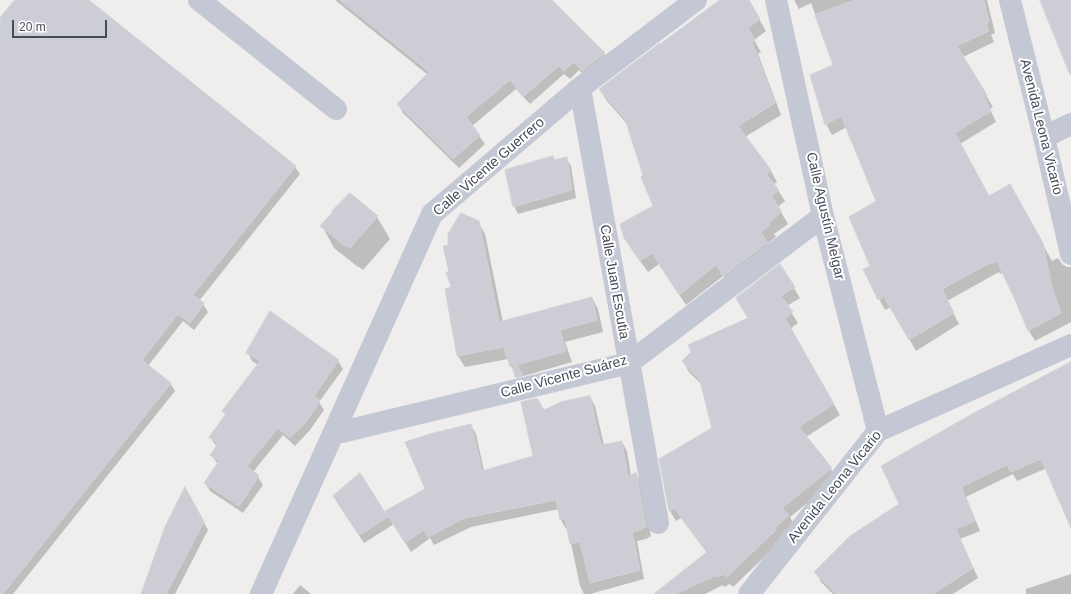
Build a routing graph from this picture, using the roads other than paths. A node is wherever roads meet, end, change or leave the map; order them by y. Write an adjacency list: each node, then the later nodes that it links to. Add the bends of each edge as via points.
1 (199, 0): 6 (street)
2 (696, 0): 5 (street, Calle Vicente Guerrero)
3 (776, 0): 9 (street, Calle Agustín Melgar)
4 (1010, 0): 8 (street, Avenida Leona Vicario)
5 (580, 88): 12 (street, Calle Juan Escutia); 14 (street, Calle Vicente Guerrero, via 432,214)
6 (336, 110)
7 (1071, 124): 8 (street)
8 (1044, 137): 10 (street, Avenida Leona Vicario)
9 (823, 216): 12 (street, Calle Vicente Suárez); 13 (street, Calle Agustín Melgar)
10 (1071, 254)
11 (1071, 345): 13 (street, Avenida Leona Vicario)
12 (629, 363): 14 (street, Calle Vicente Suárez); 15 (street, Calle Juan Escutia)
13 (878, 430): 17 (street, Avenida Leona Vicario)
14 (333, 434): 16 (street, Calle Vicente Guerrero)
15 (658, 523)
16 (261, 594)
17 (749, 594)

